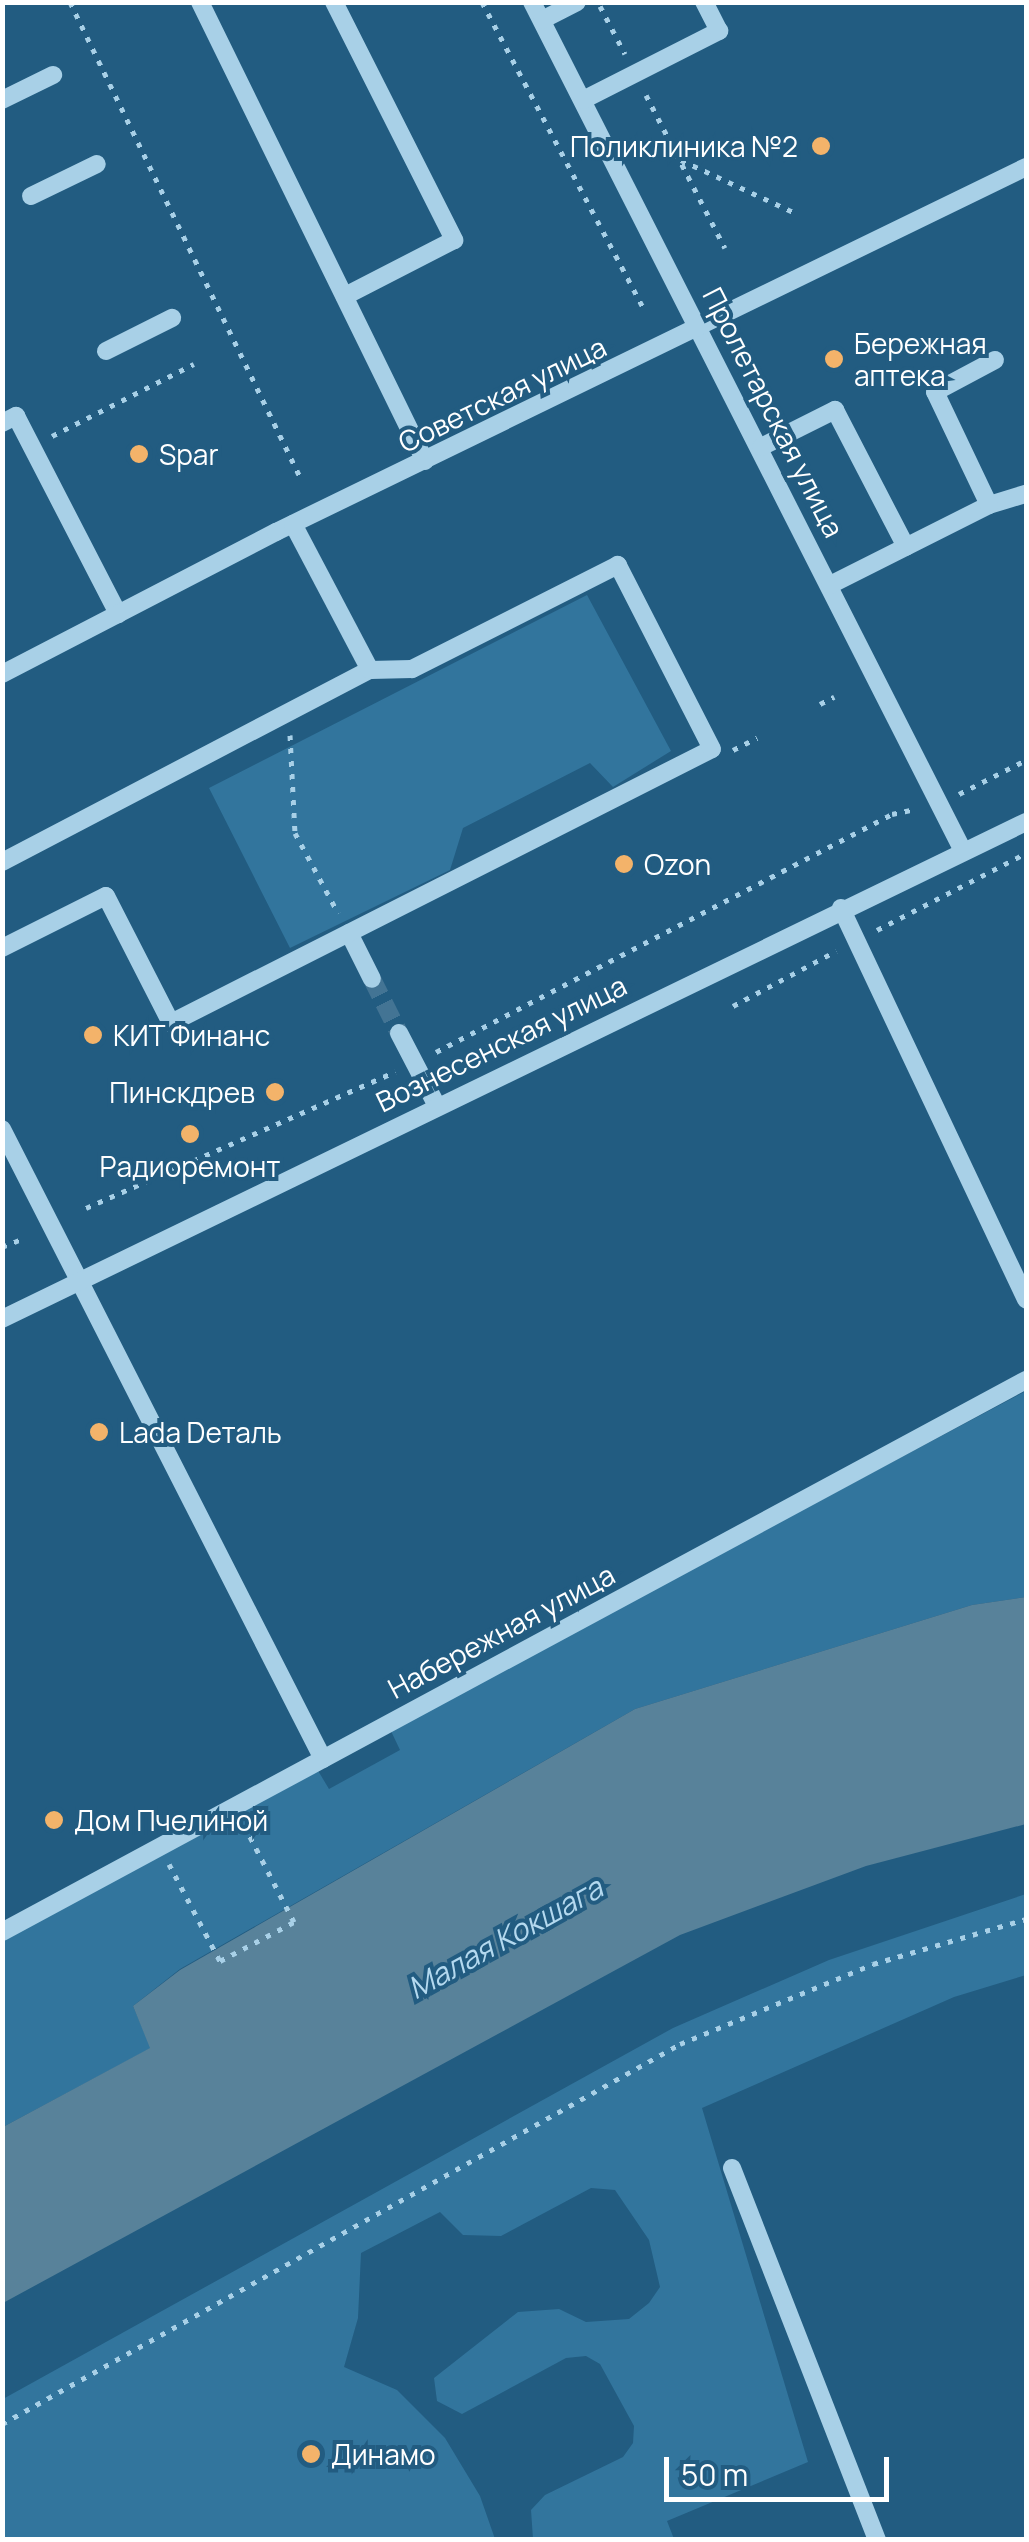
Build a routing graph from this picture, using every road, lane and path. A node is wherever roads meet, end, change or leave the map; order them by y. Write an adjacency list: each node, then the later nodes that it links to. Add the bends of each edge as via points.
1 (70, 2): 31 (path)
2 (200, 2): 20 (street)
3 (334, 2): 20 (street, via 454,240)
4 (482, 2): 21 (path)
5 (532, 2): 9 (street, Пролетарская улица)
6 (577, 2): 9 (street)
7 (598, 2): 10 (path)
8 (704, 2): 10 (street, via 719,31)
9 (542, 20): 13 (street, Пролетарская улица)
10 (635, 74): 13 (street); 14 (path)
11 (53, 76): 12 (street)
12 (2, 100)
13 (583, 100): 23 (street, Пролетарская улица)
14 (678, 159): 18 (path); 19 (path)
15 (96, 164): 17 (street)
16 (1026, 167): 23 (street, Советская улица)
17 (32, 196)
18 (795, 213)
19 (724, 248)
20 (344, 296): 30 (street)
21 (644, 310)
22 (172, 318): 24 (street)
23 (702, 329): 29 (street, Пролетарская улица); 30 (street, Советская улица)
24 (106, 352)
25 (994, 360): 33 (street, via 935,392)
26 (194, 364): 28 (path)
27 (2, 423): 28 (street, via 16,416)
28 (32, 446): 37 (street)
29 (761, 446): 35 (street, via 835,410); 36 (street, Пролетарская улица)
30 (425, 461): 34 (street, Советская улица)
31 (300, 477)
32 (1026, 494): 33 (street)
33 (989, 505): 35 (street)
34 (293, 524): 37 (street, Советская улица); 38 (street)
35 (906, 547): 36 (street)
36 (830, 585): 44 (street, Пролетарская улица)
37 (118, 614): 39 (street, Советская улица)
38 (370, 670): 42 (street); 49 (street, via 412,669 618,564 712,749)
39 (2, 674)
40 (834, 697): 41 (path)
41 (820, 704)
42 (289, 712): 47 (street); 49 (path, via 294,833)
43 (1026, 760): 44 (path)
44 (940, 804): 46 (street, Пролетарская улица); 53 (path, via 892,814)
45 (1026, 822): 46 (street, Вознесенская улица)
46 (962, 849): 48 (street, Вознесенская улица)
47 (2, 862)
48 (842, 908): 54 (street, Вознесенская улица); 60 (street)
49 (349, 933): 50 (street, via 170,1024 106,896); 51 (street)
50 (2, 948)
51 (372, 979)
52 (399, 1032): 53 (street)
53 (414, 1064): 54 (street); 56 (path)
54 (436, 1106): 59 (street, Вознесенская улица)
55 (2, 1129): 59 (street)
56 (86, 1208)
57 (22, 1239): 58 (path)
58 (2, 1247)
59 (80, 1282): 61 (street, Вознесенская улица); 63 (street)
60 (1026, 1299)
61 (2, 1320)
62 (1026, 1380): 63 (street, Набережная улица)
63 (323, 1758): 64 (street, Набережная улица)
64 (234, 1807): 65 (street, Набережная улица); 65 (path, via 294,1922 220,1961)
65 (160, 1847): 67 (street, Набережная улица)
66 (1026, 1919): 69 (path, via 873,1964 680,2044)
67 (2, 1932)
68 (732, 2168): 70 (street)
69 (2, 2424)
70 (876, 2540)

